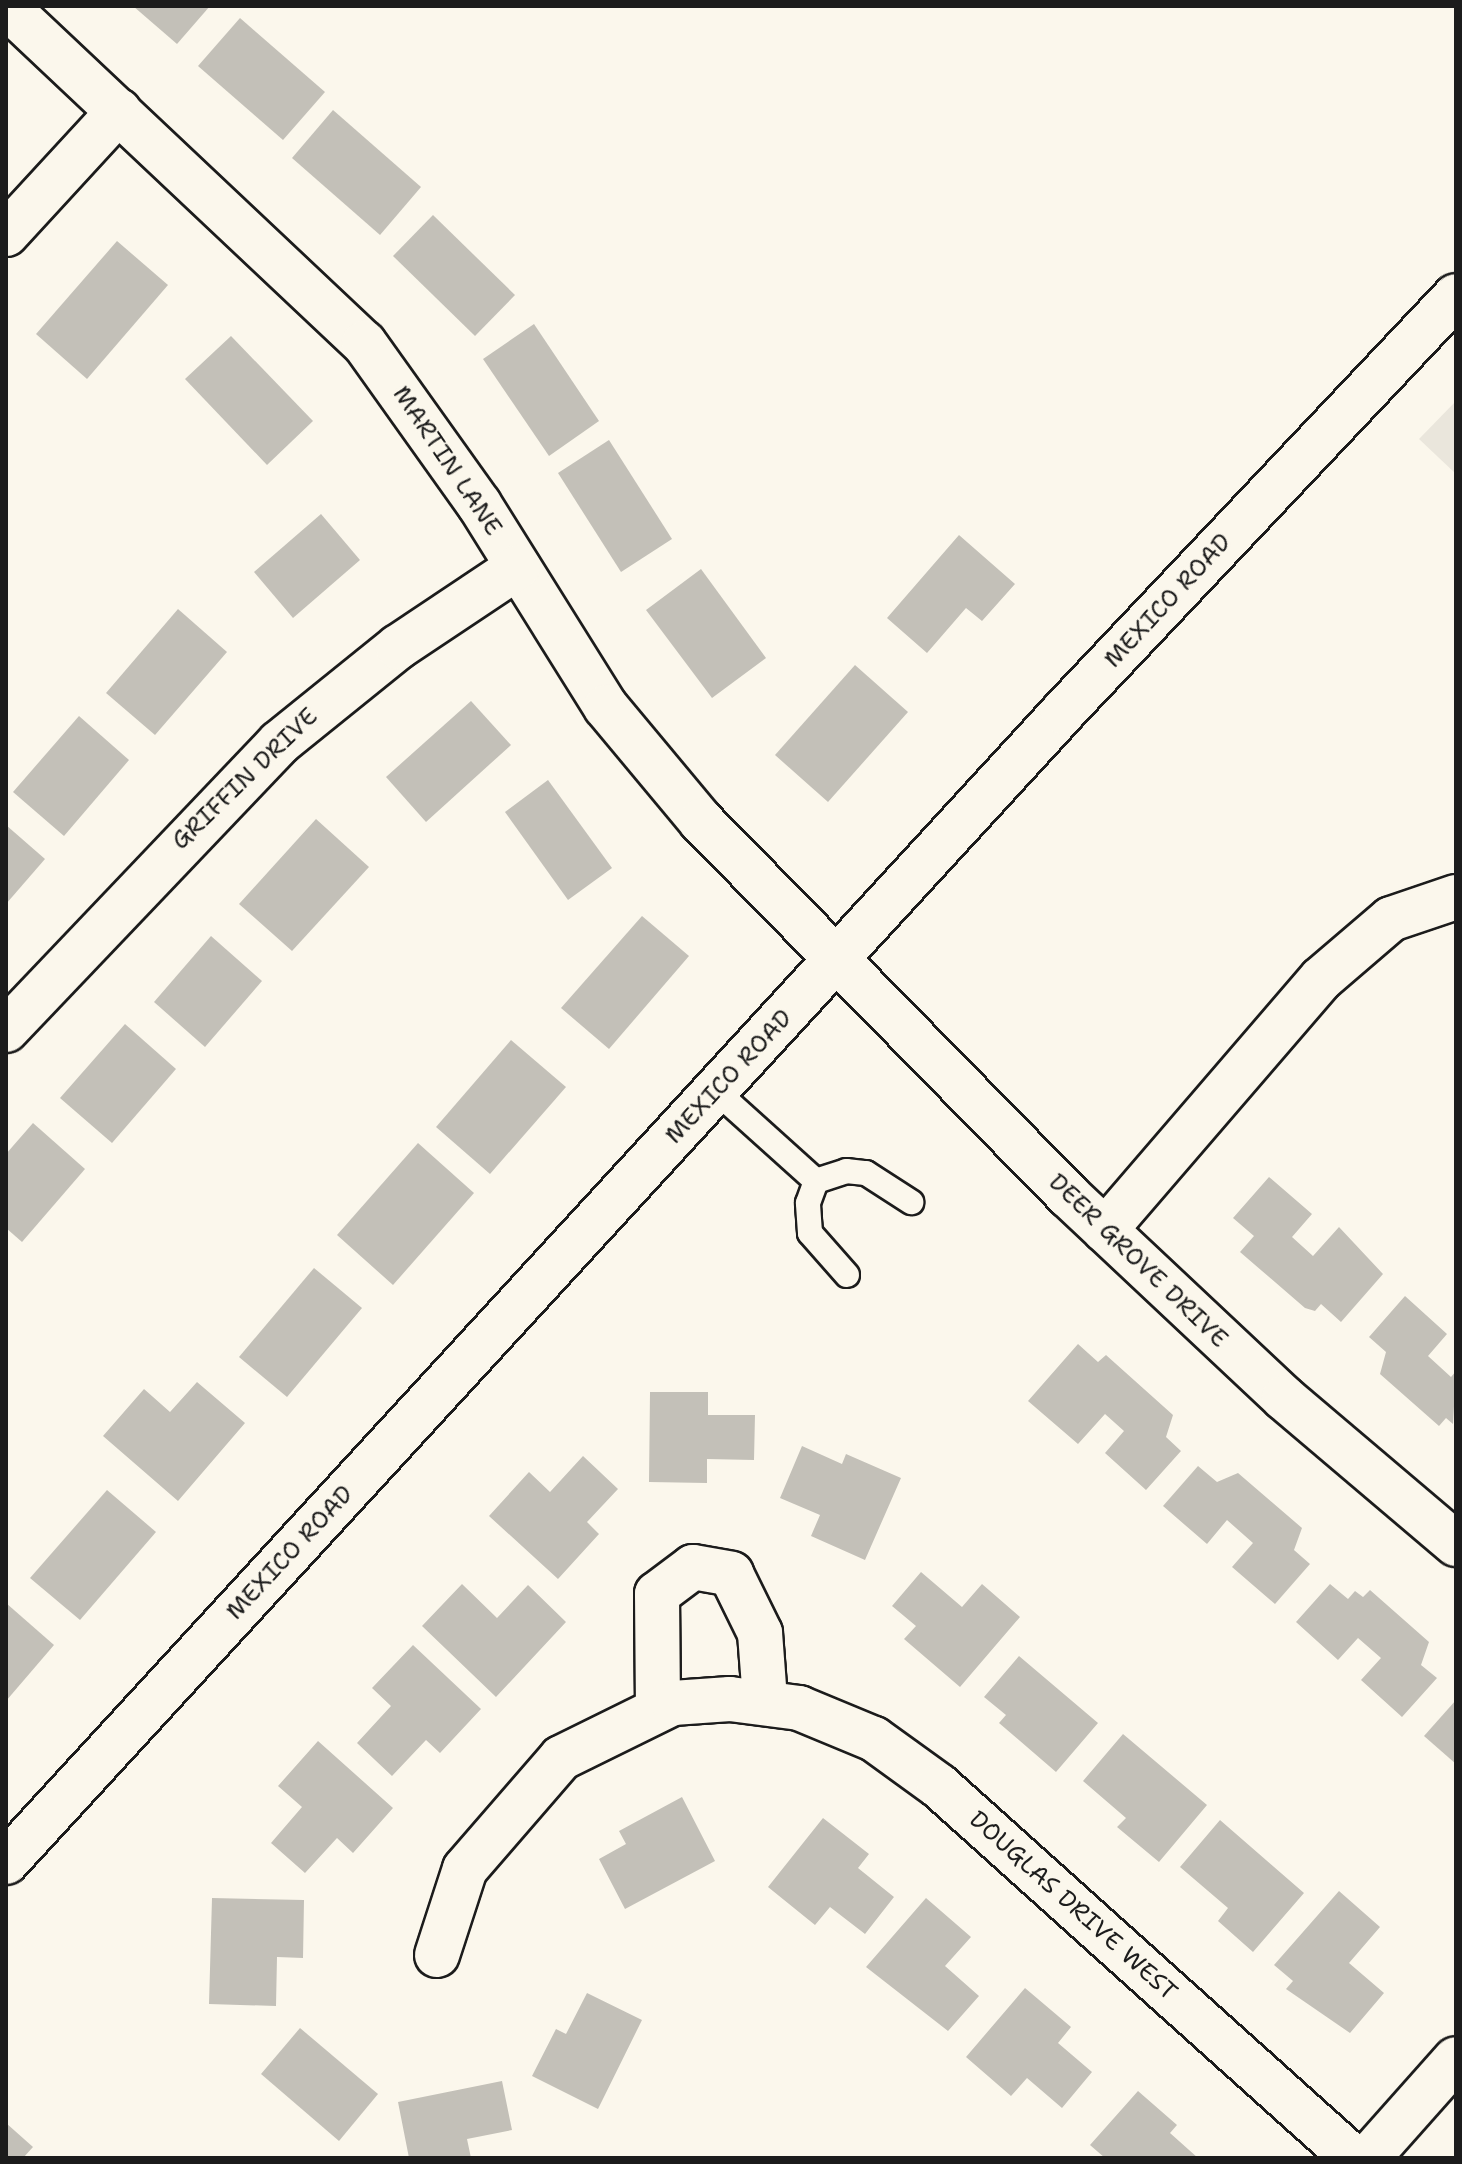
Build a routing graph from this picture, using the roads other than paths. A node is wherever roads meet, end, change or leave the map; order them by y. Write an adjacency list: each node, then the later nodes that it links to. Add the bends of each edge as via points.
1 (6, 6): 2 (street, MARTIN LANE)
2 (119, 111): 3 (street); 5 (street, MARTIN LANE, via 364,343)
3 (6, 234)
4 (1456, 296): 7 (street, MEXICO ROAD)
5 (518, 567): 7 (street, MARTIN LANE, via 645,758); 8 (street, GRIFFIN DRIVE, via 398,647 279,743)
6 (1456, 897): 12 (street, via 1391,919 1321,979)
7 (839, 958): 9 (street, MEXICO ROAD); 12 (street, DEER GROVE DRIVE)
8 (6, 1030)
9 (716, 1091): 10 (lane); 17 (street, MEXICO ROAD)
10 (816, 1181): 11 (lane, via 846,1171 866,1173); 13 (lane, via 808,1203 810,1233)
11 (911, 1202)
12 (1105, 1230): 14 (street, DEER GROVE DRIVE, via 1284,1398)
13 (847, 1275)
14 (1456, 1544)
15 (765, 1700): 16 (street, DOUGLAS DRIVE WEST, via 701,1701); 16 (street, via 760,1633 731,1574 693,1567 657,1594); 20 (street, DOUGLAS DRIVE WEST, via 841,1720 939,1786)
16 (658, 1709): 18 (street, DOUGLAS DRIVE WEST, via 599,1735 527,1791 465,1869)
17 (6, 1862)
18 (437, 1955)
19 (1456, 2059): 21 (street)
20 (1353, 2158)
21 (1368, 2158)

